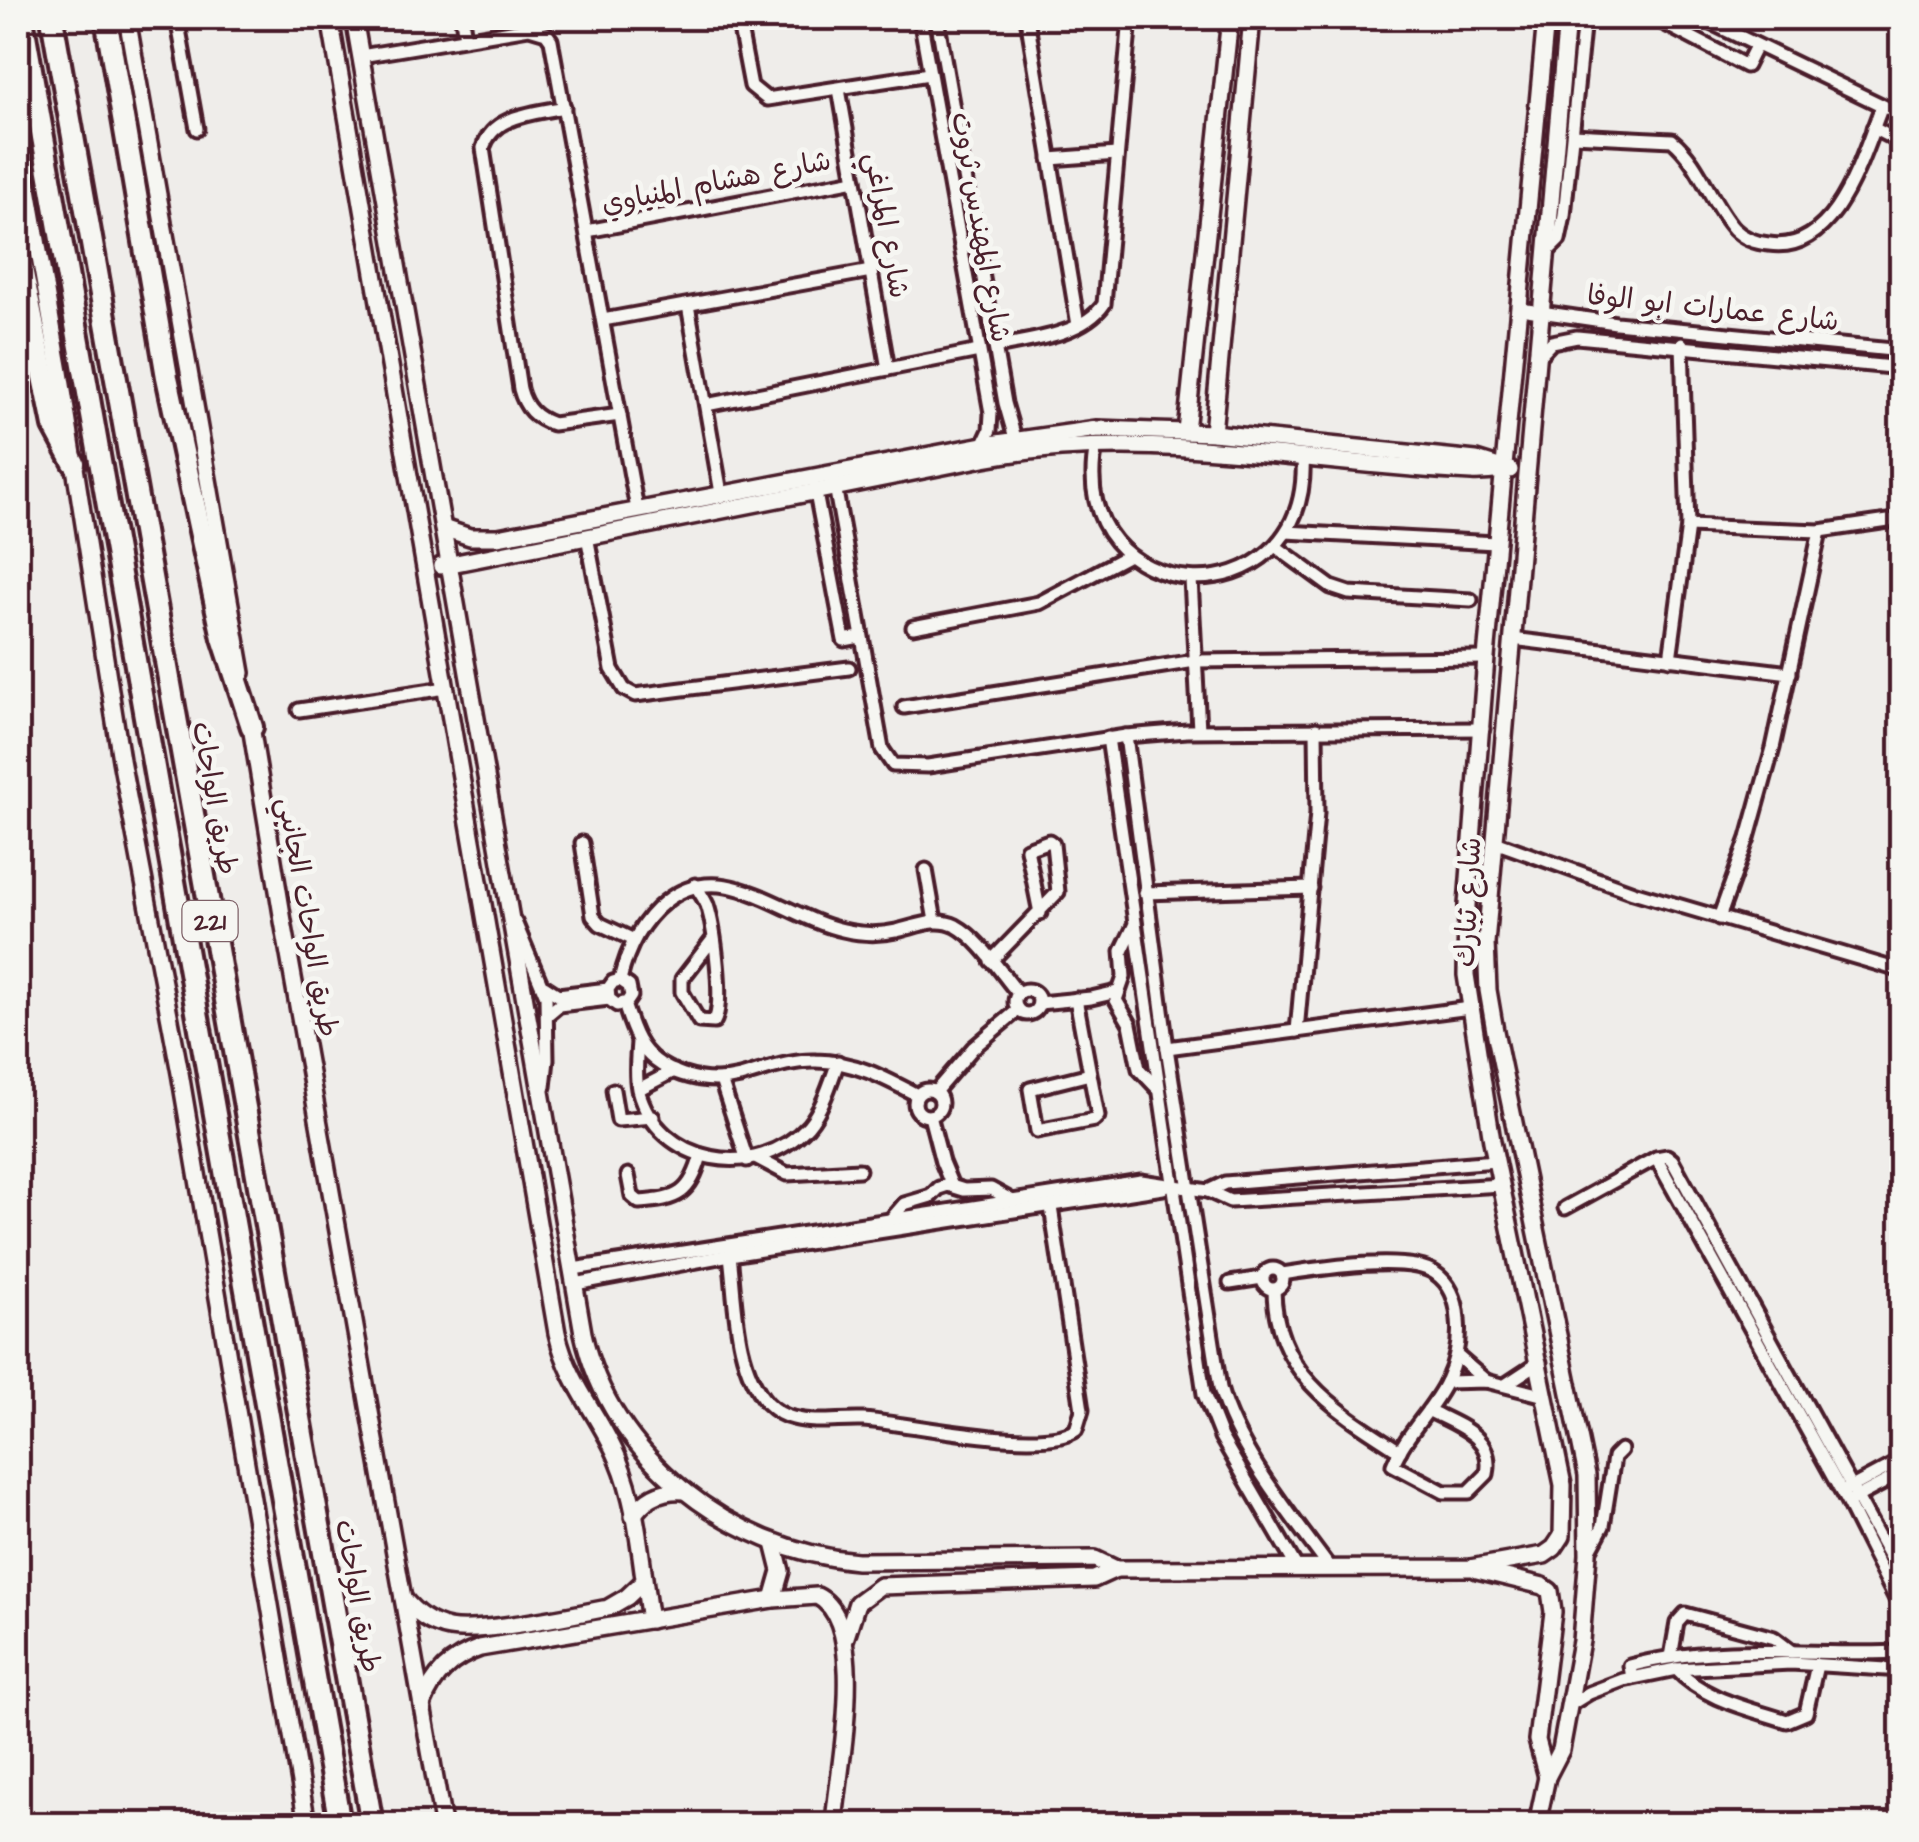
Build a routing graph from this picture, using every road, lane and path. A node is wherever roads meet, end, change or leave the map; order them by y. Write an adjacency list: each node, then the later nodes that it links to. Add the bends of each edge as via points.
1 (22, 18): 29 (highway, طريق الواحات / 221)
2 (52, 18): 229 (highway, طريق الواحات / 221)
3 (106, 18): 106 (highway, via 167,378 210,585)
4 (127, 18): 106 (street, طريق الواحات الجانبي)
5 (177, 18): 37 (street)
6 (330, 18): 55 (street)
7 (354, 18): 30 (street)
8 (462, 18): 24 (street)
9 (752, 18): 22 (street)
10 (920, 18): 28 (street, شارع المهندس ثروت)
11 (937, 18): 12 (street); 26 (street, شارع المهندس ثروت)
12 (945, 18)
13 (1027, 18): 42 (street)
14 (1130, 18): 41 (street)
15 (1230, 18): 67 (street)
16 (1252, 18): 68 (street)
17 (1546, 18): 49 (street, شارع تبارك)
18 (1567, 18): 45 (street, شارع تبارك)
19 (1584, 18): 39 (street)
20 (1654, 18): 27 (street)
21 (1701, 18): 23 (street)
22 (738, 19): 32 (street, via 750,86 758,94 779,99)
23 (1726, 31): 25 (street); 27 (street)
24 (466, 38): 30 (street); 34 (street, via 529,28 546,33)
25 (1756, 46): 27 (street, via 1746,66); 33 (street)
26 (942, 48): 28 (street); 57 (street, شارع المهندس ثروت)
27 (1716, 49)
28 (925, 51): 31 (street, شارع المهندس ثروت)
29 (23, 55): 228 (highway, طريق الواحات / 221)
30 (360, 56): 53 (street)
31 (929, 74): 32 (street); 58 (street, شارع المهندس ثروت)
32 (839, 89): 43 (street, شارع المراغي)
33 (1882, 106): 35 (street); 36 (street)
34 (564, 108): 44 (street); 66 (street, via 496,125 482,148 520,390 528,408 554,424)
35 (1902, 115)
36 (1873, 128): 39 (street, via 1828,222 1812,236 1774,246 1736,231 1672,140); 40 (street)
37 (196, 129)
38 (18, 131): 73 (street)
39 (1573, 135): 45 (street, via 1562,233)
40 (1902, 143)
41 (1117, 154): 42 (street); 52 (street, via 1107,292 1098,313)
42 (1050, 159): 52 (street)
43 (854, 180): 44 (street, شارع هشام المنياوي); 47 (street, شارع المراغي)
44 (587, 231): 51 (street)
45 (1545, 254): 50 (street, شارع تبارك)
46 (19, 258): 73 (highway, via 54,426)
47 (871, 271): 48 (street); 62 (street, شارع المراغي)
48 (688, 304): 51 (street); 63 (street)
49 (1520, 309): 50 (street, شارع عمارات ابو الوفا); 74 (street, شارع تبارك)
50 (1542, 312): 54 (street, شارع عمارات ابو الوفا); 60 (street, شارع تبارك)
51 (603, 320): 66 (street)
52 (1078, 325): 57 (street)
53 (409, 328): 55 (street); 82 (street)
54 (1682, 330): 56 (street); 59 (street, شارع عمارات ابو الوفا)
55 (384, 333): 90 (street)
56 (1682, 347): 60 (street, شارع عمارات ابو الوفا, via 1564,337); 61 (street, شارع عمارات ابو الوفا); 81 (street)
57 (995, 348): 64 (street, شارع المهندس ثروت)
58 (979, 351): 62 (street); 65 (street, شارع المهندس ثروت)
59 (1902, 351)
60 (1536, 358): 75 (street, شارع تبارك)
61 (1902, 368)
62 (888, 370): 63 (street)
63 (706, 406): 78 (street)
64 (1007, 411): 65 (street); 71 (street, شارع المهندس ثروت)
65 (991, 413): 69 (street, شارع المهندس ثروت)
66 (620, 415): 79 (street)
67 (1186, 431): 68 (street); 71 (street, via 1097,429)
68 (1213, 433): 74 (street, via 1476,460)
69 (984, 445): 71 (street); 76 (street)
70 (1096, 445): 71 (street); 72 (street); 88 (street, via 1093,492 1100,515)
71 (1017, 446): 76 (street)
72 (1303, 458): 74 (street, via 1478,473); 84 (street, via 1303,490)
73 (74, 463): 227 (street)
74 (1504, 469): 75 (street); 86 (street, شارع تبارك)
75 (1525, 471): 94 (street, شارع تبارك)
76 (834, 481): 77 (street); 96 (street)
77 (814, 485): 78 (street); 85 (street); 96 (street, via 844,640)
78 (721, 493): 79 (street)
79 (637, 509): 82 (street, via 498,537)
80 (1902, 518): 83 (street)
81 (1688, 526): 83 (street); 99 (street)
82 (443, 528): 89 (street)
83 (1820, 531): 102 (street)
84 (1286, 532): 86 (street); 87 (street)
85 (587, 536): 89 (street); 101 (street, via 612,669 624,689 635,694)
86 (1496, 543): 93 (street, شارع تبارك)
87 (1274, 546): 91 (street, via 1238,571); 92 (street, via 1331,587 1349,592)
88 (1129, 554): 91 (street, via 1154,570); 95 (street, via 1038,603)
89 (450, 564): 90 (street); 114 (street)
90 (428, 569): 103 (street)
91 (1192, 579): 100 (street)
92 (1471, 600)
93 (1492, 602): 94 (street); 98 (street, شارع تبارك)
94 (1514, 603): 97 (street, شارع تبارك)
95 (913, 626)
96 (860, 637): 112 (street, via 882,749 893,765 928,766)
97 (1512, 639): 99 (street); 117 (street, شارع تبارك)
98 (1486, 658): 100 (street); 108 (street, شارع تبارك)
99 (1670, 659): 102 (street)
100 (1196, 661): 104 (street); 109 (street)
101 (849, 668)
102 (1790, 674): 124 (street, via 1752,824)
103 (446, 688): 105 (street); 115 (street)
104 (904, 707)
105 (299, 710)
106 (252, 726): 214 (street, طريق الواحات الجانبي)
107 (1316, 729): 108 (street); 110 (street); 120 (street)
108 (1483, 729): 141 (street, شارع تبارك, via 1468,904)
109 (1198, 730): 110 (street); 111 (street)
110 (1218, 731): 113 (street)
111 (1126, 736): 112 (street); 121 (street)
112 (1108, 738): 126 (street)
113 (1218, 745)
114 (490, 790): 115 (street); 122 (street)
115 (465, 796): 198 (street, via 557,1333)
116 (582, 842): 128 (street, via 594,916)
117 (1495, 842): 124 (street); 148 (street, شارع تبارك, via 1486,943)
118 (926, 870): 125 (street)
119 (695, 885): 125 (street, via 732,885 814,923 860,933); 127 (street, via 706,902); 128 (street, via 660,906)
120 (1311, 888): 121 (street); 146 (street)
121 (1146, 894): 144 (street)
122 (509, 908): 132 (street); 160 (street)
123 (1040, 913): 123 (street, via 1060,888 1049,841 1027,848); 129 (street)
124 (1719, 918): 130 (street)
125 (935, 921): 129 (street, via 960,928)
126 (1134, 926): 133 (street, via 1122,950 1124,977); 145 (street)
127 (713, 939): 127 (street, via 719,1013 704,1024 681,986)
128 (634, 940): 131 (street)
129 (990, 961): 134 (street)
130 (1902, 971)
131 (620, 980): 135 (street); 139 (street, via 631,993)
132 (544, 986): 135 (street, via 558,995); 143 (street)
133 (1117, 992): 136 (street); 140 (street)
134 (1018, 993): 138 (street, via 1034,992); 142 (street)
135 (608, 994): 139 (street, via 614,1004); 143 (street, via 559,1005)
136 (1091, 998): 137 (street); 140 (street)
137 (1076, 999): 138 (street); 153 (street)
138 (1039, 1002): 142 (street, via 1031,1014)
139 (624, 1004): 147 (street)
140 (1119, 1007): 155 (street, via 1130,1024 1139,1069)
141 (1470, 1008): 146 (street); 149 (street, شارع تبارك)
142 (1018, 1010): 158 (street, via 972,1048)
143 (547, 1016): 160 (street)
144 (1164, 1022): 145 (street); 150 (street)
145 (1148, 1024): 155 (street)
146 (1296, 1031): 150 (street)
147 (638, 1042): 152 (street); 156 (street)
148 (1498, 1043): 149 (street); 163 (street, شارع تبارك)
149 (1476, 1046): 164 (street, شارع تبارك)
150 (1167, 1048): 174 (street)
151 (838, 1062): 154 (street, via 797,1062); 159 (street); 166 (street, via 810,1124)
152 (674, 1072): 154 (street); 156 (street)
153 (1090, 1074): 153 (street, via 1096,1118 1037,1130 1030,1089)
154 (720, 1080): 166 (street)
155 (1157, 1088): 172 (street)
156 (638, 1089): 162 (street)
157 (613, 1090): 162 (street, via 618,1120)
158 (935, 1092): 159 (street); 161 (street, via 940,1106)
159 (917, 1095): 161 (street, via 916,1109)
160 (542, 1101): 185 (street)
161 (930, 1116): 173 (street)
162 (653, 1117): 165 (street, via 675,1141)
163 (1516, 1136): 164 (street); 184 (street, شارع تبارك)
164 (1492, 1140): 167 (street, شارع تبارك)
165 (702, 1155): 166 (street); 169 (street, via 674,1198 639,1202)
166 (752, 1159): 168 (street, via 788,1174)
167 (1496, 1161): 170 (street); 171 (street, شارع تبارك)
168 (859, 1170)
169 (628, 1175)
170 (1314, 1177): 175 (street, via 1224,1183); 176 (street)
171 (1502, 1185): 176 (street); 187 (street, شارع تبارك)
172 (1171, 1186): 174 (street); 177 (street, via 1142,1181); 178 (street); 209 (street, via 1211,1416)
173 (946, 1187): 177 (street, via 991,1188); 180 (street, via 904,1204)
174 (1191, 1190): 175 (street); 208 (street, via 1224,1400 1265,1476)
175 (1208, 1192): 176 (street, via 1230,1201)
176 (1316, 1194)
177 (1011, 1201): 180 (street)
178 (1051, 1207): 181 (street); 181 (street, via 1082,1410 1068,1436 1003,1437 781,1414 744,1362)
179 (1564, 1208): 204 (street, via 1656,1158 1672,1160)
180 (891, 1219): 182 (street)
181 (730, 1255): 182 (street)
182 (690, 1257): 185 (street)
183 (1282, 1274): 186 (street, via 1269,1270); 189 (street); 190 (street, via 1424,1267 1453,1296)
184 (1545, 1274): 187 (street); 207 (street, شارع تبارك, via 1588,1475)
185 (574, 1276): 197 (street, via 588,1354)
186 (1262, 1278): 188 (street); 189 (street)
187 (1522, 1279): 191 (street, شارع تبارك)
188 (1230, 1283)
189 (1274, 1290): 200 (street, via 1280,1336 1304,1378)
190 (1456, 1355): 192 (street); 193 (street)
191 (1540, 1362): 194 (street); 195 (street, شارع تبارك)
192 (1486, 1381): 193 (street); 194 (street)
193 (1446, 1382): 196 (street)
194 (1505, 1385): 195 (street)
195 (1545, 1396): 210 (street, شارع تبارك, via 1563,1485 1562,1536 1544,1556)
196 (1428, 1410): 200 (street); 200 (street, via 1480,1438 1489,1462 1480,1484 1469,1492 1444,1492 1394,1467)
197 (621, 1420): 198 (street); 203 (street)
198 (603, 1433): 205 (street, via 620,1463)
199 (1620, 1450): 207 (street, via 1604,1526)
200 (1400, 1451)
201 (1902, 1460): 204 (street)
202 (1902, 1473): 204 (street)
203 (685, 1490): 205 (street, via 655,1495); 206 (street)
204 (1849, 1495): 212 (street); 216 (street)
205 (633, 1516): 213 (street)
206 (774, 1543): 211 (street, via 847,1560 1095,1559); 215 (street, via 780,1571)
207 (1588, 1554): 225 (street, شارع تبارك)
208 (1329, 1567): 209 (street); 210 (street)
209 (1297, 1568): 211 (street)
210 (1470, 1568): 226 (street, شارع تبارك, via 1550,1592 1537,1740)
211 (1116, 1570): 218 (street, via 1094,1579 880,1586 857,1603)
212 (1902, 1579)
213 (643, 1582): 214 (street, via 608,1608 473,1629 435,1624); 217 (street)
214 (402, 1597): 224 (street, طريق الواحات الجانبي)
215 (773, 1599): 217 (street); 218 (street, via 809,1594 825,1600)
216 (1902, 1611)
217 (650, 1620): 224 (street, via 470,1652 443,1670)
218 (846, 1640): 231 (street, via 848,1694)
219 (1791, 1651): 220 (street); 221 (street); 221 (street, via 1774,1638 1685,1614 1677,1623)
220 (1902, 1652)
221 (1673, 1663): 222 (street); 222 (street, via 1704,1694 1787,1721 1806,1713); 225 (street, via 1631,1672)
222 (1818, 1665): 223 (street)
223 (1902, 1670)
224 (423, 1703): 230 (street, طريق الواحات الجانبي)
225 (1568, 1706): 226 (street, شارع تبارك, via 1559,1756)
226 (1547, 1777): 232 (street, شارع تبارك)
227 (308, 1824)
228 (340, 1824)
229 (372, 1824)
230 (444, 1824)
231 (834, 1824)
232 (1536, 1824)

